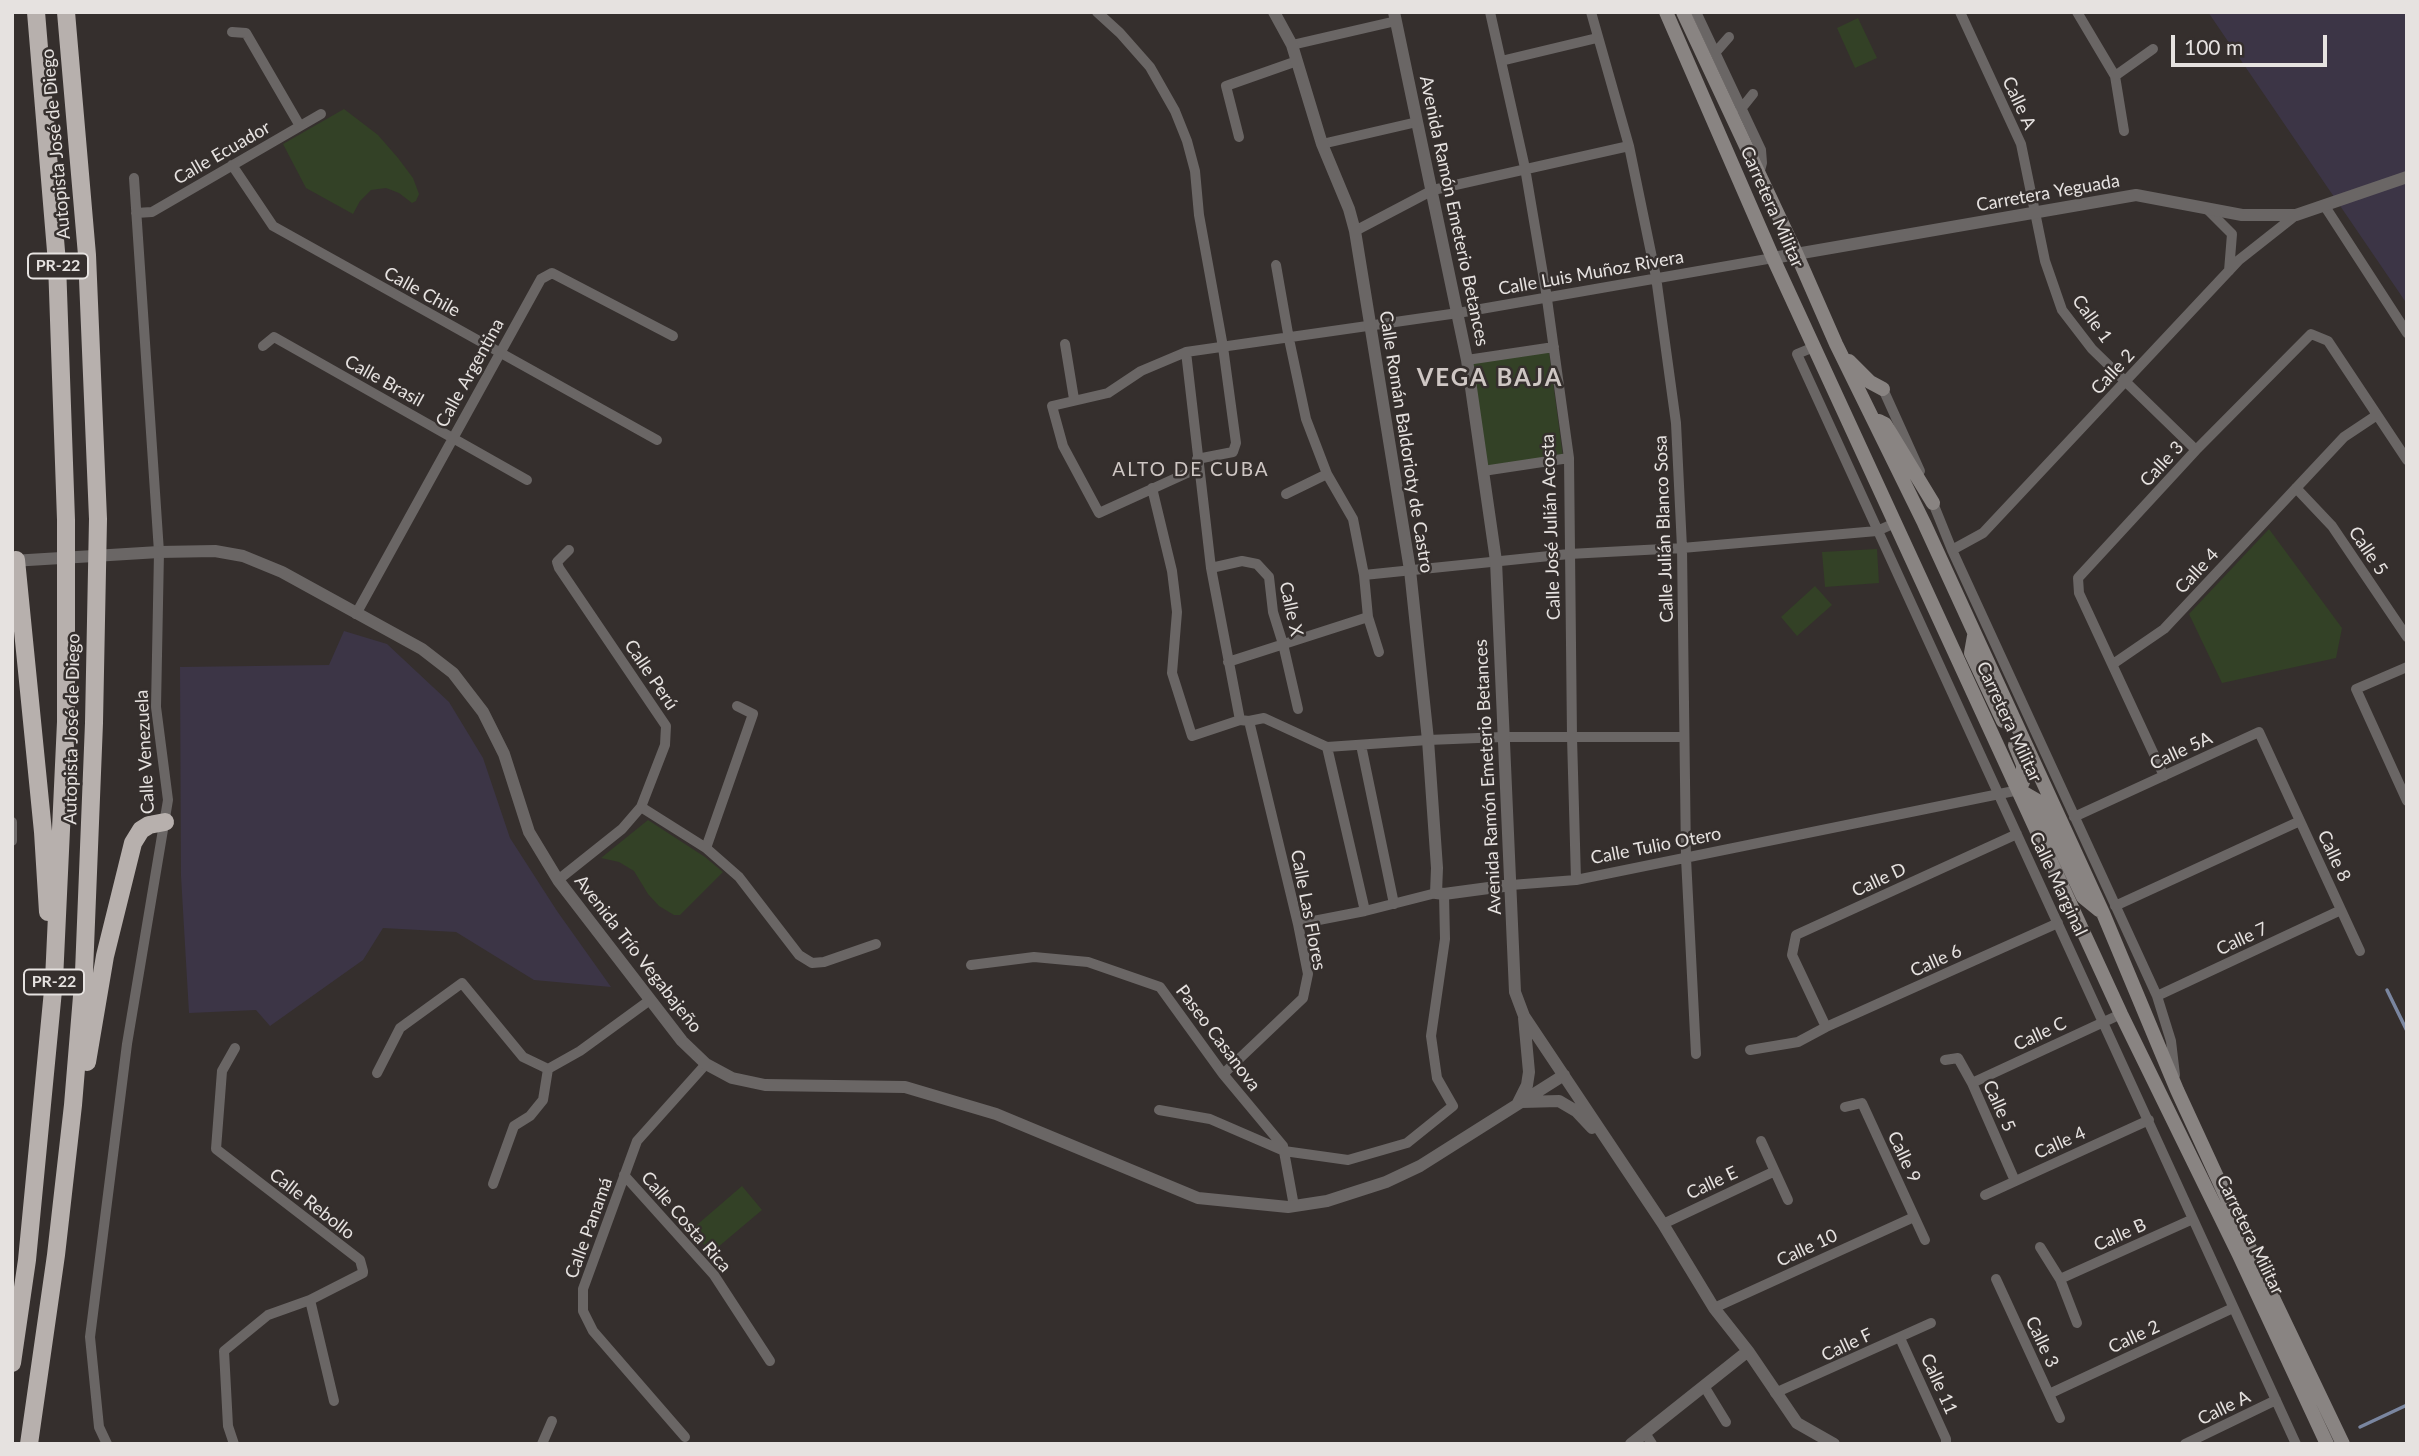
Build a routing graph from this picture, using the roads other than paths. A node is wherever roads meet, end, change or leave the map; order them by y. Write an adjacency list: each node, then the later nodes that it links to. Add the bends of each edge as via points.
1 (36, 12): 140 (highway, Autopista José de Diego / PR-22, via 57,263 66,520 66,722)
2 (65, 12): 159 (highway, Autopista José de Diego / PR-22, via 87,255 98,519 91,841)
3 (1097, 12): 57 (street, via 1150,68 1187,141)
4 (1274, 12): 16 (street, Calle Román Baldorioty de Castro)
5 (1490, 12): 20 (street, Calle José Julián Acosta)
6 (1591, 12): 15 (street, Calle Julián Blanco Sosa)
7 (1666, 12): 44 (main road, Carretera Militar)
8 (1683, 12): 33 (main road, Carretera Militar)
9 (1696, 12): 18 (street)
10 (1960, 12): 39 (street, Calle A, via 2021,144)
11 (2077, 12): 21 (street)
12 (1395, 17): 16 (street); 25 (street, Avenida Ramón Emeterio Betances)
13 (232, 32): 26 (street, via 246,33)
14 (1729, 37): 18 (street)
15 (1597, 38): 20 (street); 30 (street, Calle Julián Blanco Sosa)
16 (1292, 45): 19 (street, Calle Román Baldorioty de Castro)
17 (2152, 49): 21 (street)
18 (1715, 54): 23 (street)
19 (1297, 61): 28 (street, via 1226,86); 29 (street, Calle Román Baldorioty de Castro)
20 (1500, 61): 32 (street, Calle José Julián Acosta)
21 (2115, 76): 27 (street)
22 (1752, 94): 23 (street)
23 (1741, 109): 33 (street, via 1761,150)
24 (321, 114): 26 (street, Calle Ecuador)
25 (1417, 122): 29 (street); 36 (street, Avenida Ramón Emeterio Betances)
26 (300, 126): 31 (street, Calle Ecuador)
27 (2124, 131)
28 (1239, 137)
29 (1322, 144): 42 (street, Calle Román Baldorioty de Castro)
30 (1629, 146): 32 (street); 47 (street, Calle Julián Blanco Sosa)
31 (232, 165): 40 (street, Calle Ecuador, via 152,212); 61 (street, Calle Chile, via 273,226)
32 (1525, 168): 36 (street); 48 (street, Calle José Julián Acosta)
33 (1759, 174): 43 (main road, Carretera Militar)
34 (2407, 177): 37 (street, Carretera Yeguada)
35 (134, 178): 40 (street, Calle Venezuela)
36 (1433, 191): 42 (street); 49 (street, Avenida Ramón Emeterio Betances)
37 (2324, 205): 41 (street, Carretera Yeguada); 51 (street)
38 (2207, 209): 39 (street, Carretera Yeguada, via 2136,195); 41 (street, Carretera Yeguada, via 2242,215); 46 (street, via 2232,234)
39 (2036, 212): 43 (street, Carretera Yeguada); 63 (street, Calle 1, via 2045,261 2062,310)
40 (136, 213): 86 (street, Calle Venezuela)
41 (2296, 215): 46 (street, Calle 2)
42 (1355, 232): 50 (street, Calle Román Baldorioty de Castro)
43 (1797, 255): 44 (street, Carretera Yeguada); 55 (main road, Carretera Militar)
44 (1773, 258): 47 (street, Calle Luis Muñoz Rivera); 59 (main road, Carretera Militar)
45 (1276, 265): 53 (street)
46 (2229, 272): 63 (street, Calle 2)
47 (1656, 276): 48 (street, Calle Luis Muñoz Rivera); 83 (street, Calle Julián Blanco Sosa, via 1676,423)
48 (1547, 297): 49 (street, Calle Luis Muñoz Rivera); 58 (street, Calle José Julián Acosta)
49 (1458, 313): 50 (street, Calle Luis Muñoz Rivera); 62 (street, Avenida Ramón Emeterio Betances)
50 (1370, 326): 53 (street, Calle Luis Muñoz Rivera); 91 (street, Calle Román Baldorioty de Castro)
51 (2407, 333)
52 (673, 336): 61 (street, Calle Argentina, via 552,273 541,279)
53 (1289, 339): 57 (street, Calle Luis Muñoz Rivera); 75 (street, via 1306,419)
54 (1065, 344): 65 (street)
55 (1836, 344): 64 (main road, via 1858,371); 67 (main road, Carretera Militar)
56 (263, 346): 68 (street, Calle Brasil, via 274,337)
57 (1223, 347): 60 (street, Calle Luis Muñoz Rivera); 73 (street, via 1236,443 1233,452)
58 (1554, 347): 62 (street); 71 (street, Calle José Julián Acosta)
59 (1814, 347): 81 (main road, Carretera Militar); 82 (street, Calle Marginal, via 1797,354)
60 (1185, 352): 65 (street, Calle Luis Muñoz Rivera, via 1140,371 1108,393); 73 (street, Calle Las Flores)
61 (498, 354): 68 (street, Calle Argentina); 69 (street, Calle Chile)
62 (1467, 360): 74 (street, Avenida Ramón Emeterio Betances)
63 (2126, 382): 70 (street, Calle 1); 85 (street, Calle 2, via 1983,533)
64 (1883, 389): 80 (street)
65 (1074, 400): 77 (street, Calle Luis Muñoz Rivera, via 1052,407 1063,446 1099,513)
66 (2377, 415): 70 (street, Calle 3, via 2328,341 2311,334); 72 (street, Calle 3); 78 (street, Calle 4, via 2344,437)
67 (1871, 416): 80 (main road, via 1885,424); 95 (main road, Carretera Militar)
68 (453, 437): 76 (street, Calle Brasil); 93 (street, Calle Argentina)
69 (657, 440)
70 (2196, 450): 100 (street, Calle 3, via 2078,578 2079,593)
71 (1569, 458): 74 (street); 87 (street, Calle José Julián Acosta)
72 (2407, 460)
73 (1198, 463): 77 (street); 90 (street, Calle Las Flores)
74 (1483, 471): 89 (street, Avenida Ramón Emeterio Betances)
75 (1327, 474): 79 (street); 92 (street, via 1353,519)
76 (527, 480)
77 (1152, 488): 104 (street, via 1177,612 1172,673 1192,736)
78 (2296, 488): 96 (street, Calle 5, via 2332,526); 100 (street, Calle 4, via 2164,629)
79 (1286, 494)
80 (1933, 503): 85 (street)
81 (1895, 523): 82 (street); 115 (main road, Carretera Militar)
82 (1877, 531): 83 (street); 116 (street, Calle Marginal)
83 (1682, 548): 87 (street); 107 (street, Calle Julián Blanco Sosa)
84 (569, 550): 118 (street, Calle Perú, via 557,562 559,568 666,726 665,745)
85 (1952, 550): 119 (street)
86 (159, 552): 88 (street, Avenida Trío Vegabajeño); 93 (street, Avenida Trío Vegabajeño, via 215,551 243,556 282,572); 122 (street, Calle Venezuela, via 156,707 168,800)
87 (1569, 554): 89 (street); 106 (street, Calle José Julián Acosta)
88 (14, 560): 140 (highway)
89 (1496, 561): 91 (street); 105 (street, Avenida Ramón Emeterio Betances)
90 (1211, 568): 97 (street, Calle X, via 1242,561 1257,564 1269,578); 99 (street, Calle Las Flores)
91 (1410, 570): 92 (street); 108 (street, Calle Román Baldorioty de Castro)
92 (1364, 575): 94 (street)
93 (356, 614): 127 (street, Avenida Trío Vegabajeño, via 422,649 453,673 483,712 504,754 529,832)
94 (1368, 617): 97 (street); 98 (street)
95 (1974, 635): 115 (main road, via 1971,653 2023,765); 132 (main road, Carretera Militar)
96 (2407, 637)
97 (1283, 644): 99 (street); 103 (street, Calle X)
98 (1379, 652)
99 (1228, 662): 104 (street, Calle Las Flores)
100 (2113, 664): 113 (street, Calle 3)
101 (2407, 667): 114 (street, via 2356,689)
102 (737, 706): 125 (street, via 752,713)
103 (1298, 709)
104 (1245, 720): 110 (street, via 1264,718); 136 (street, Calle Las Flores)
105 (1503, 737): 106 (street); 108 (street); 129 (street, Avenida Ramón Emeterio Betances)
106 (1572, 737): 107 (street); 128 (street, Calle José Julián Acosta)
107 (1684, 737): 126 (street, Calle Julián Blanco Sosa)
108 (1428, 740): 109 (street); 130 (street, Calle Román Baldorioty de Castro)
109 (1361, 746): 110 (street); 131 (street)
110 (1327, 747): 134 (street)
111 (2278, 774): 113 (street, Calle 5A, via 2259,732); 120 (street, Calle 8)
112 (2407, 774): 114 (street)
113 (2164, 776): 119 (street, Calle 5A)
114 (2396, 778): 117 (street)
115 (2019, 790): 116 (street, Calle Tulio Otero); 132 (main road, via 2038,801 2083,897); 143 (main road, Carretera Militar)
116 (2000, 796): 123 (street, Calle Marginal); 126 (street, Calle Tulio Otero)
117 (2407, 801)
118 (641, 807): 125 (street); 127 (street, Calle Perú, via 622,829)
119 (2074, 817): 132 (street)
120 (2300, 821): 132 (street); 133 (street, Calle 8)
121 (12, 822): 124 (street)
122 (165, 822): 159 (highway, via 141,830 133,843 105,956 83,1083); 200 (street, Calle Venezuela, via 127,1044 90,1337 99,1427)
123 (2017, 834): 135 (street, Calle Marginal); 146 (street, Calle D, via 1796,935 1792,955)
124 (12, 841)
125 (706, 848): 137 (street, via 739,877 799,955 812,963)
126 (1686, 858): 128 (street, Calle Tulio Otero); 149 (street, Calle Julián Blanco Sosa)
127 (558, 880): 142 (street, Avenida Trío Vegabajeño)
128 (1576, 880): 129 (street, Calle Tulio Otero)
129 (1511, 886): 130 (street, Calle Tulio Otero); 144 (street, Avenida Ramón Emeterio Betances, via 1515,992)
130 (1440, 893): 131 (street, Calle Tulio Otero); 164 (street, via 1445,939 1431,1036 1437,1079 1453,1105 1407,1143 1348,1160)
131 (1394, 904): 134 (street, Calle Tulio Otero)
132 (2109, 909): 141 (street); 157 (main road, Carretera Militar)
133 (2341, 910): 138 (street, Calle 8); 141 (street, Calle 7)
134 (1365, 911): 136 (street, Calle Tulio Otero)
135 (2058, 923): 145 (street, Calle Marginal); 146 (street, Calle 6)
136 (1298, 924): 154 (street, Calle Las Flores, via 1308,974 1303,998)
137 (876, 944)
138 (2360, 951)
139 (971, 965): 154 (street, Paseo Casanova, via 1034,957 1088,962 1160,987)
140 (54, 980): 188 (highway, Autopista José de Diego / PR-22, via 30,1234)
141 (2157, 996): 157 (street, via 2171,1041)
142 (650, 1000): 151 (street, Avenida Trío Vegabajeño); 152 (street)
143 (2120, 1014): 145 (street, Calle C); 208 (main road, Carretera Militar)
144 (1524, 1016): 155 (street, Avenida Ramón Emeterio Betances); 158 (street, via 1529,1072)
145 (2104, 1022): 156 (street, Calle C); 162 (street, Calle Marginal)
146 (1826, 1027): 148 (street, Calle 6, via 1798,1042)
147 (235, 1048): 180 (street, Calle Rebollo, via 222,1071 216,1149 360,1260 363,1273)
148 (1750, 1050)
149 (1696, 1054)
150 (1945, 1060): 156 (street, Calle 5, via 1958,1058)
151 (706, 1064): 167 (street, Calle Panamá, via 637,1141); 172 (street, Avenida Trío Vegabajeño, via 732,1078 765,1085 905,1087 996,1114 1198,1198)
152 (548, 1069): 153 (street, via 523,1057 462,984 400,1028); 169 (street, via 543,1100 514,1126)
153 (377, 1073)
154 (1223, 1074): 164 (street, Paseo Casanova)
155 (1564, 1075): 158 (street, Avenida Trío Vegabajeño); 165 (street, Avenida Ramón Emeterio Betances)
156 (1972, 1083): 168 (street, Calle 5)
157 (2177, 1090): 209 (main road, Carretera Militar)
158 (1518, 1103): 165 (street, via 1559,1101 1576,1111); 172 (street, Avenida Trío Vegabajeño, via 1420,1166 1386,1182)
159 (73, 1105): 199 (highway, Autopista José de Diego / PR-22)
160 (1845, 1107): 173 (street, Calle 9, via 1862,1103)
161 (1159, 1110): 164 (street, via 1210,1119)
162 (2149, 1120): 168 (street, Calle 4); 174 (street, Calle Marginal)
163 (1761, 1141): 166 (street)
164 (1284, 1151): 172 (street, Paseo Casanova)
165 (1617, 1154): 175 (street, Avenida Ramón Emeterio Betances)
166 (1773, 1172): 171 (street); 175 (street, Calle E)
167 (624, 1175): 187 (street, Calle Costa Rica, via 714,1275); 197 (street, Calle Panamá, via 583,1289 583,1311 593,1331)
168 (2015, 1181): 170 (street, Calle 4)
169 (493, 1184)
170 (1986, 1195)
171 (1788, 1199)
172 (1294, 1206)
173 (1914, 1217): 176 (street, Calle 9); 181 (street, Calle 10)
174 (2193, 1219): 179 (street, Calle B); 182 (street, Calle Marginal)
175 (1663, 1223): 181 (street, Avenida Ramón Emeterio Betances)
176 (1925, 1240)
177 (2040, 1247): 179 (street)
178 (1996, 1279): 191 (street, Calle 3)
179 (2060, 1279): 184 (street)
180 (310, 1300): 193 (street); 201 (street, Calle Rebollo, via 268,1315 223,1351 228,1426)
181 (1714, 1308): 186 (street, Avenida Ramón Emeterio Betances)
182 (2233, 1308): 191 (street, Calle 2); 192 (street, Calle Marginal)
183 (1931, 1323): 185 (street, Calle F)
184 (2077, 1323)
185 (1900, 1338): 190 (street, Calle F); 205 (street, Calle 11)
186 (1748, 1351): 189 (street); 190 (street, Avenida Ramón Emeterio Betances)
187 (770, 1362)
188 (12, 1363)
189 (1704, 1386): 196 (street); 198 (street)
190 (1775, 1393): 204 (street, Avenida Ramón Emeterio Betances, via 1797,1423)
191 (2049, 1394): 194 (street, Calle 3)
192 (2276, 1400): 206 (street, Calle A); 207 (street, Calle Marginal)
193 (334, 1401)
194 (2060, 1418)
195 (552, 1421): 202 (street)
196 (1726, 1422)
197 (685, 1437)
198 (1649, 1438): 203 (street)
199 (29, 1444)
200 (107, 1444)
201 (234, 1444)
202 (542, 1444)
203 (1630, 1444)
204 (1834, 1444)
205 (1946, 1444)
206 (2185, 1444)
207 (2296, 1444)
208 (2327, 1444)
209 (2343, 1444)

